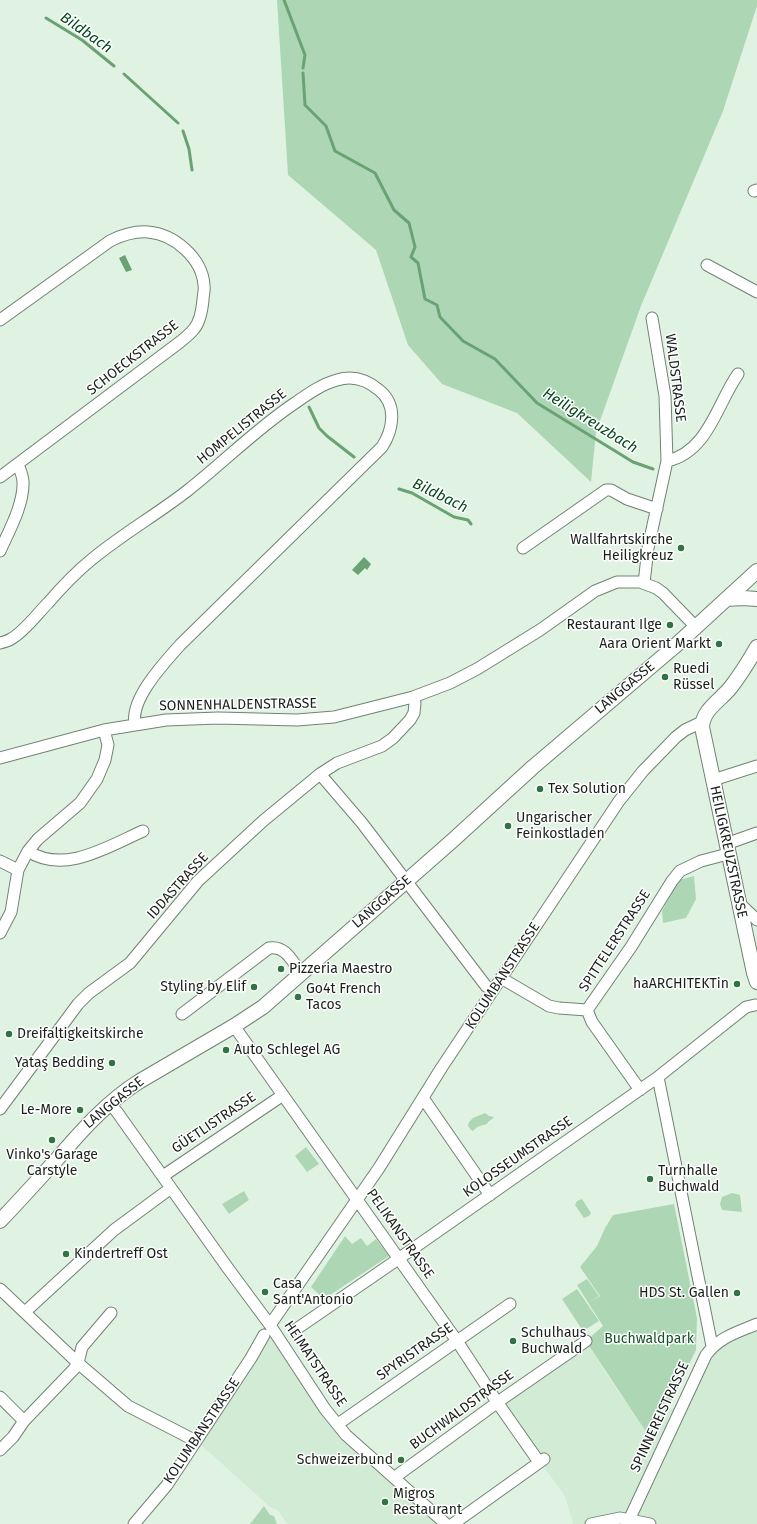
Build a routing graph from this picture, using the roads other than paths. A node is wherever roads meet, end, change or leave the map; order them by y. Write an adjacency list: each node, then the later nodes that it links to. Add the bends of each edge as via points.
1 (707, 265): 2 (street)
2 (757, 292)
3 (652, 318): 6 (street, WALDSTRASSE, via 664,396)
4 (0, 320): 7 (street, SCHOECKSTRASSE, via 110,241 137,232 160,234 174,240 188,251 199,267 204,285 202,310 194,329)
5 (738, 374): 6 (street, via 703,438 688,452 675,460)
6 (667, 461): 9 (street, WALDSTRASSE)
7 (18, 464): 8 (street, SCHOECKSTRASSE); 11 (street, via 23,477 23,489)
8 (0, 478)
9 (657, 509): 10 (street, via 606,490); 13 (street, WALDSTRASSE, via 648,548)
10 (524, 548)
11 (0, 551)
12 (757, 571): 14 (main road, LANGGASSE)
13 (644, 583): 16 (street, SONNENHALDENSTRASSE, via 663,593); 19 (street, SONNENHALDENSTRASSE, via 624,581 603,586 540,630 477,669)
14 (726, 599): 15 (main road); 16 (main road, LANGGASSE)
15 (757, 599)
16 (695, 626): 33 (main road, LANGGASSE)
17 (0, 643): 21 (street, HOMPELISTRASSE, via 11,639 23,629 91,560 217,468 279,413 307,394 339,379 352,377 370,383 381,391 392,412 391,427 382,447 162,664 148,684 136,709)
18 (757, 647): 20 (main road, via 730,688 712,706)
19 (413, 698): 21 (street, SONNENHALDENSTRASSE, via 324,718 187,718); 25 (street, IDDASTRASSE, via 416,703 414,713 393,738 382,746 337,764)
20 (702, 722): 26 (main road, HEILIGKREUZSTRASSE); 38 (street, KOLUMBANSTRASSE, via 676,737 619,800)
21 (135, 724): 22 (street, SONNENHALDENSTRASSE)
22 (104, 730): 23 (street, SONNENHALDENSTRASSE); 30 (street, via 108,745 98,779 80,803 38,839)
23 (0, 758)
24 (757, 766): 26 (street)
25 (320, 774): 33 (street); 50 (street, IDDASTRASSE, via 263,821 198,881 130,963 78,1004)
26 (713, 780): 29 (main road, HEILIGKREUZSTRASSE)
27 (143, 831): 30 (street, via 77,858 43,858)
28 (757, 833): 29 (street, SPITTELERSTRASSE)
29 (727, 849): 34 (main road, HEILIGKREUZSTRASSE); 42 (street, SPITTELERSTRASSE, via 680,871)
30 (28, 852): 32 (street)
31 (0, 860): 32 (street)
32 (18, 870): 36 (street, via 11,912)
33 (407, 881): 37 (main road, LANGGASSE); 40 (street, via 486,986)
34 (739, 903): 35 (street); 39 (main road, HEILIGKREUZSTRASSE)
35 (757, 920)
36 (0, 933)
37 (301, 973): 43 (street, via 284,950 277,947 269,948); 44 (main road, LANGGASSE, via 264,1007)
38 (501, 978): 40 (street, KOLUMBANSTRASSE); 42 (street, via 549,1006)
39 (757, 982)
40 (492, 990): 48 (street, KOLUMBANSTRASSE)
41 (756, 1004): 45 (street, KOLOSSEUMSTRASSE, via 746,1007)
42 (587, 1010): 46 (street, SPITTELERSTRASSE, via 592,1022)
43 (182, 1014)
44 (234, 1026): 47 (street, PELIKANSTRASSE); 49 (main road, LANGGASSE, via 128,1088)
45 (658, 1077): 46 (street, KOLOSSEUMSTRASSE); 67 (street)
46 (640, 1090): 53 (street, KOLOSSEUMSTRASSE)
47 (283, 1095): 51 (street, GÜETLISTRASSE); 54 (street, PELIKANSTRASSE)
48 (423, 1098): 53 (street); 54 (street, KOLUMBANSTRASSE)
49 (110, 1104): 51 (street, HEIMATSTRASSE); 55 (main road, LANGGASSE, via 83,1128)
50 (0, 1109)
51 (163, 1176): 52 (street, HEIMATSTRASSE)
52 (171, 1188): 59 (street, via 114,1230); 61 (street, HEIMATSTRASSE)
53 (490, 1195): 56 (street, KOLOSSEUMSTRASSE)
54 (357, 1200): 56 (street, PELIKANSTRASSE); 61 (street, KOLUMBANSTRASSE)
55 (0, 1221)
56 (399, 1259): 63 (street, KOLOSSEUMSTRASSE); 65 (street, PELIKANSTRASSE)
57 (0, 1289): 59 (street)
58 (510, 1304): 65 (street, SPYRISTRASSE)
59 (25, 1312): 68 (street)
60 (111, 1313): 68 (street, via 82,1347)
61 (270, 1324): 72 (street, HEIMATSTRASSE, via 300,1373)
62 (757, 1324): 67 (street)
63 (295, 1330)
64 (264, 1335): 73 (street, KOLUMBANSTRASSE)
65 (457, 1341): 70 (street, PELIKANSTRASSE); 72 (street, SPYRISTRASSE)
66 (586, 1341): 70 (street, BUCHWALDSTRASSE)
67 (712, 1346): 76 (street, SPINNEREISTRASSE)
68 (78, 1363): 71 (street); 73 (street, via 128,1406)
69 (0, 1397): 71 (street)
70 (497, 1402): 75 (street, BUCHWALDSTRASSE); 79 (street, PELIKANSTRASSE, via 541,1460)
71 (24, 1421): 74 (street)
72 (338, 1424): 75 (street, HEIMATSTRASSE, via 346,1435)
73 (196, 1441): 77 (street, KOLUMBANSTRASSE, via 167,1484)
74 (0, 1450)
75 (394, 1477): 78 (street, HEIMATSTRASSE)
76 (631, 1522): 80 (street, via 620,1518); 81 (street)
77 (134, 1524)
78 (446, 1524)
79 (452, 1524)
80 (590, 1524)
81 (650, 1524)

